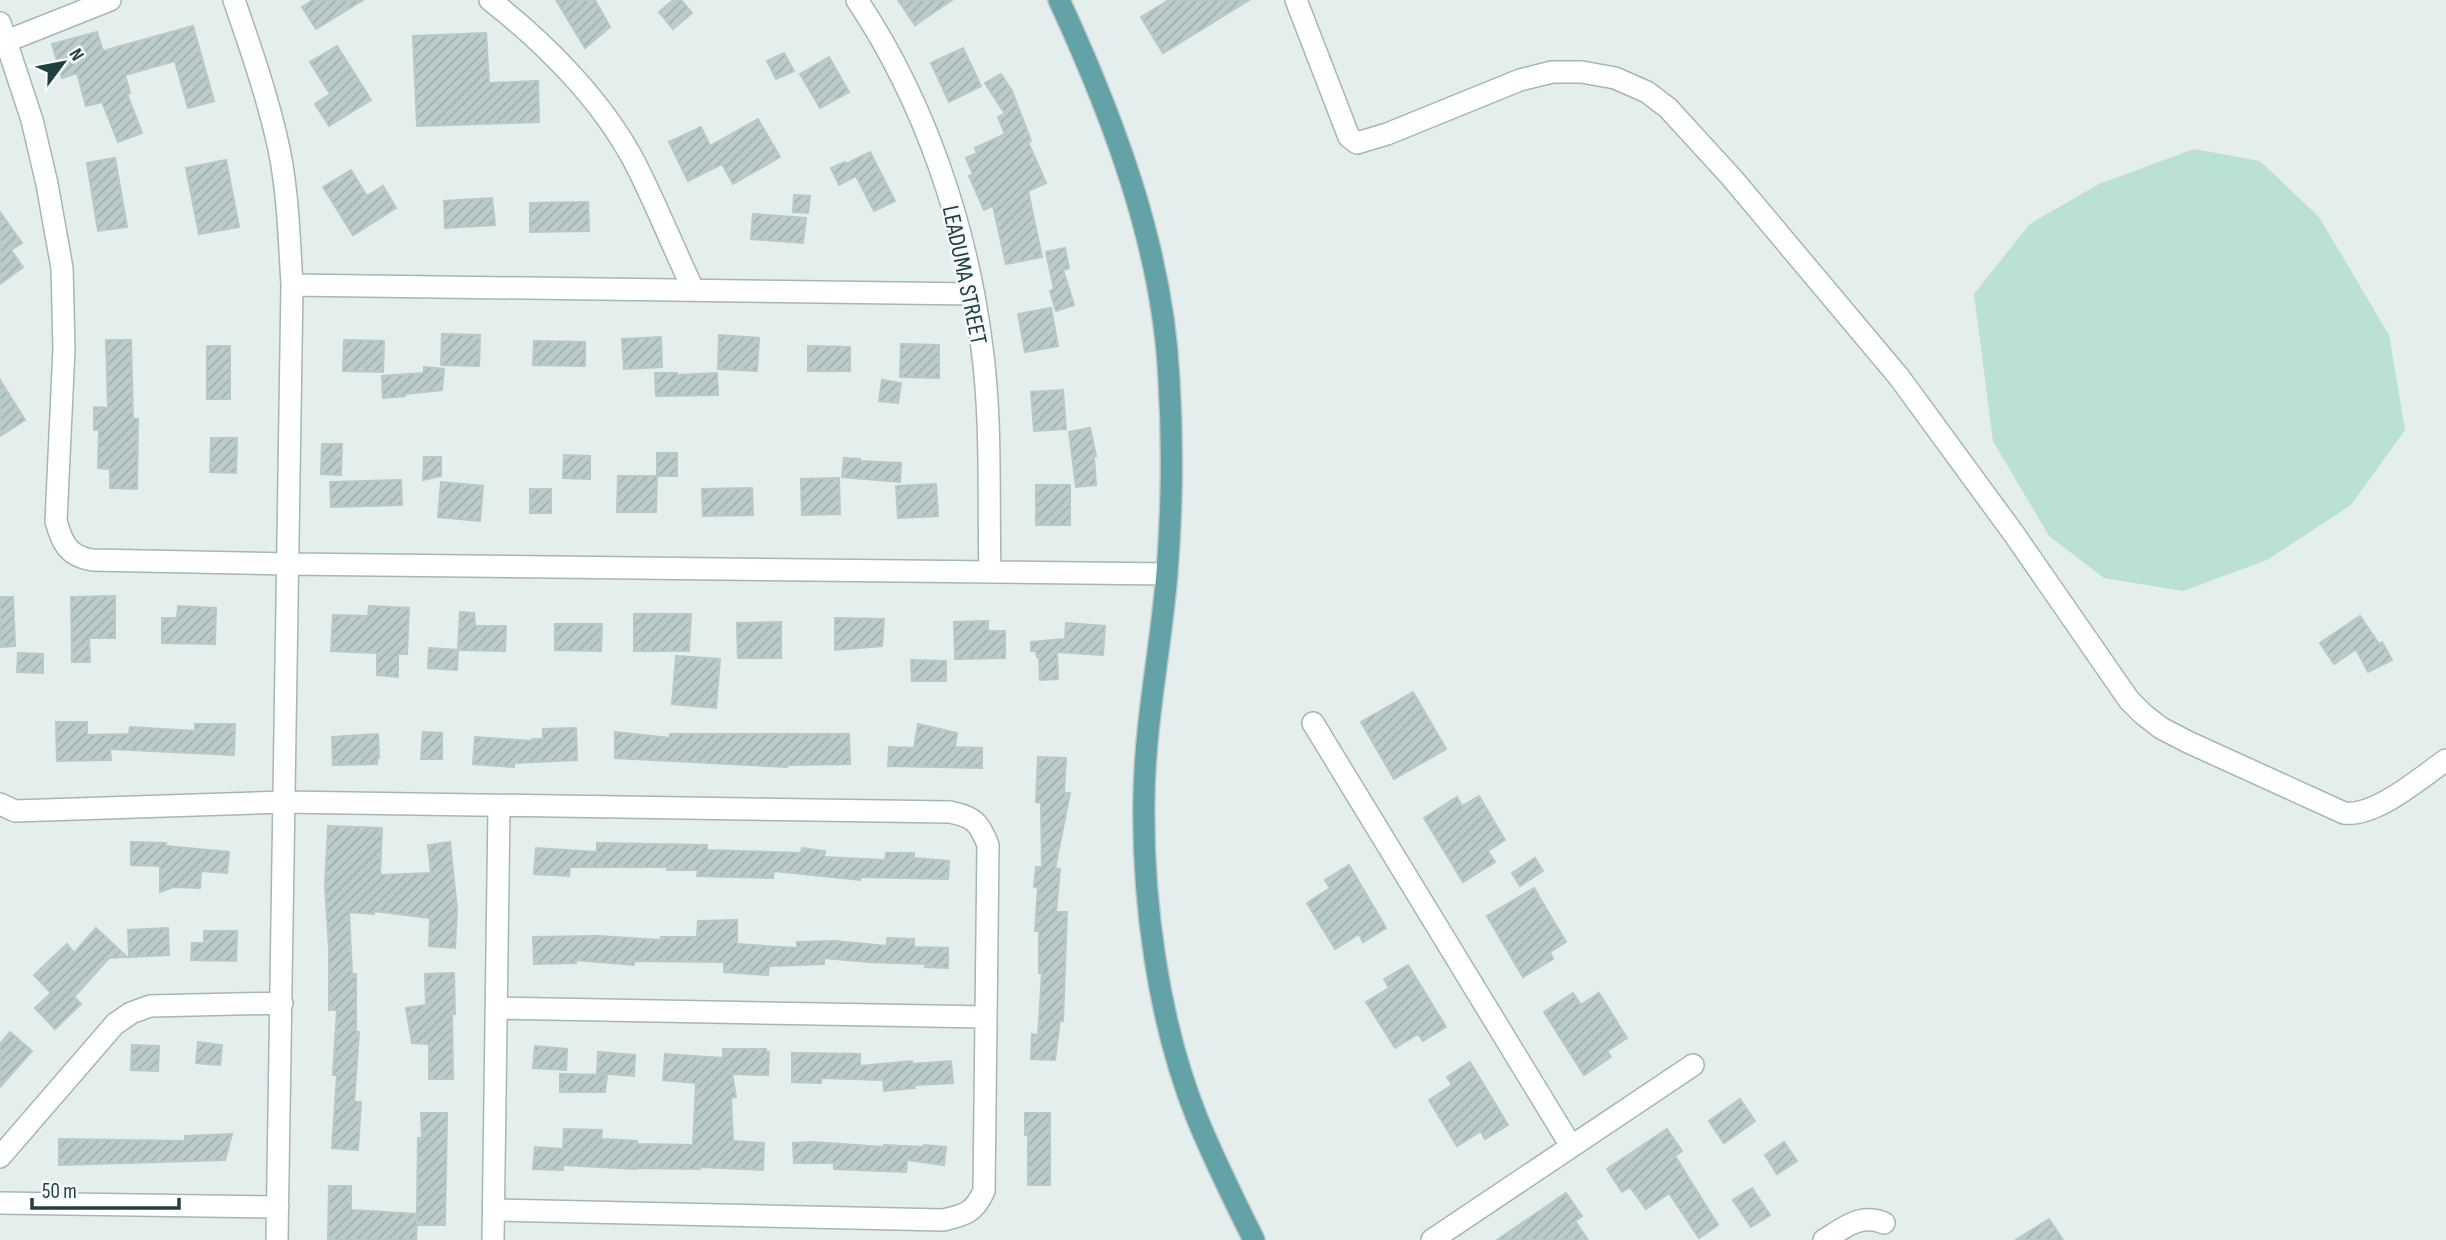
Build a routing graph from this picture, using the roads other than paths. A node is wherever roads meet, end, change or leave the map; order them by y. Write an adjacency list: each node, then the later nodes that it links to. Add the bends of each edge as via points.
1 (110, 0): 7 (street)
2 (234, 0): 8 (street, via 278,142 287,198)
3 (490, 0): 9 (street, via 539,43 610,123 634,162)
4 (857, 0): 10 (street, LEADUMA STREET, via 903,80 931,144 956,218)
5 (1296, 0): 15 (street, via 1349,137 1357,143 1552,72 1615,78 1647,92 1668,108 1899,377 2129,699 2161,728 2344,813 2375,807)
6 (1061, 1): 13 (main road, via 1127,169 1159,300 1169,377 1172,477)
7 (4, 32): 11 (street, via 32,120 62,268 64,349 57,521 61,536 78,557 92,560)
8 (292, 285): 9 (street); 11 (street)
9 (693, 289): 10 (street)
10 (974, 294): 12 (street, LEADUMA STREET, via 987,396)
11 (289, 564): 12 (street); 16 (street)
12 (990, 572): 13 (street)
13 (1167, 574): 31 (main road, via 1144,794 1144,860 1153,946 1174,1047 1196,1115)
14 (1312, 723): 23 (street)
15 (2446, 760)
16 (285, 802): 17 (street, via 15,811); 18 (street); 19 (street)
17 (0, 804)
18 (499, 806): 20 (street); 21 (street, via 950,812 968,816 980,826 988,845)
19 (282, 1003): 24 (street, via 150,1006 131,1013 115,1024); 26 (street)
20 (496, 1009): 21 (street); 27 (street)
21 (986, 1017): 27 (street, via 984,1191 977,1206 962,1216 943,1220)
22 (1693, 1065): 23 (street)
23 (1572, 1146): 32 (street)
24 (0, 1157)
25 (0, 1203): 26 (street)
26 (278, 1207): 29 (street)
27 (494, 1210): 30 (street)
28 (1884, 1223): 33 (street, via 1873,1218 1861,1220)
29 (278, 1240)
30 (493, 1240)
31 (1254, 1240)
32 (1432, 1240)
33 (1824, 1240)

